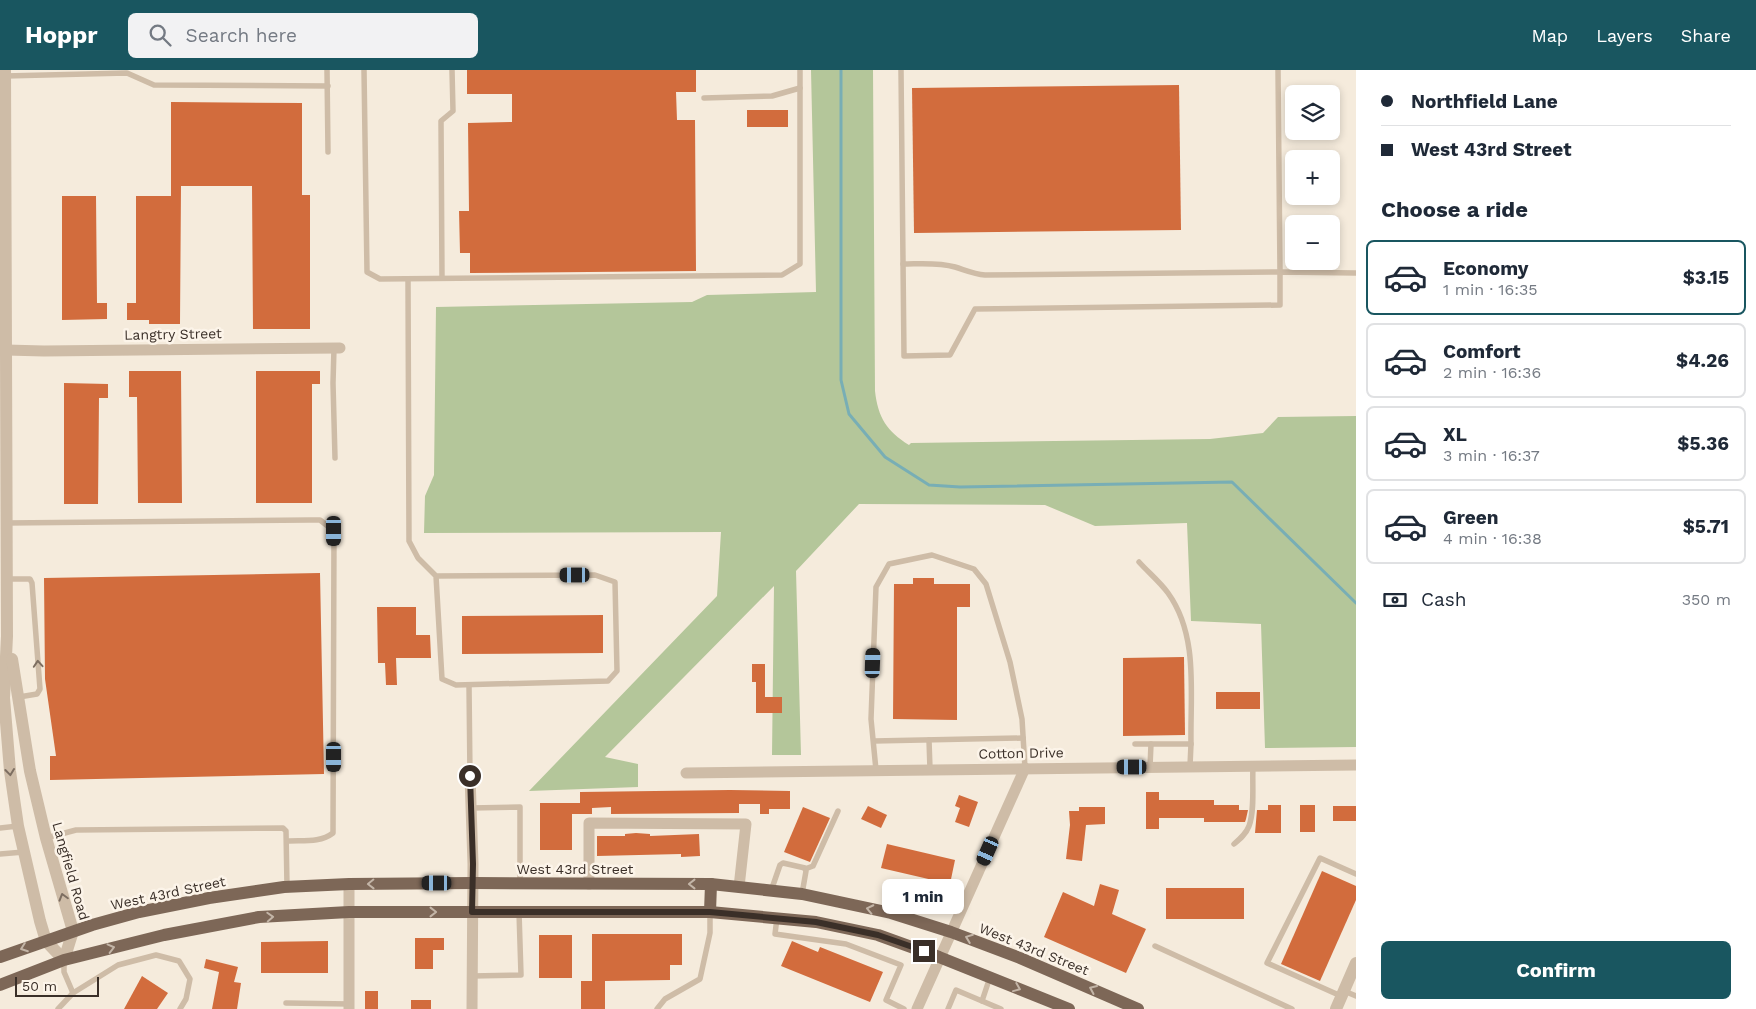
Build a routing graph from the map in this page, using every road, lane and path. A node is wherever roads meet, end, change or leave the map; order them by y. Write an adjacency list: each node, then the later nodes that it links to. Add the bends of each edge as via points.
1 (327, 70): 8 (lane)
2 (364, 70): 17 (lane, via 367,272 380,279)
3 (452, 70): 16 (lane, via 453,112 441,121)
4 (800, 70): 9 (lane)
5 (901, 70): 13 (lane)
6 (1278, 70): 14 (lane)
7 (5, 73): 8 (lane, via 127,73 154,85); 12 (street, Langfield Road)
8 (328, 86): 11 (lane)
9 (800, 88): 10 (lane, via 772,96); 16 (lane, via 800,264 782,275)
10 (704, 98)
11 (328, 152)
12 (3, 191): 19 (street, Langfield Road)
13 (903, 264): 14 (lane, via 953,266 985,275); 14 (lane, via 904,356 950,355 975,309 1280,305)
14 (1280, 272): 15 (lane)
15 (1356, 273)
16 (442, 278): 17 (lane)
17 (408, 279): 25 (lane, via 409,542 418,558)
18 (337, 348): 19 (street, Langtry Street); 21 (lane, via 333,382)
19 (6, 350): 20 (street, Langfield Road)
20 (3, 387): 22 (street, Langfield Road)
21 (335, 458)
22 (7, 523): 23 (street, Langfield Road); 50 (lane, via 320,520 334,531 333,832 318,840)
23 (4, 560): 26 (street, Langfield Road)
24 (1139, 562): 35 (lane, via 1168,593 1188,637)
25 (436, 576): 28 (lane, via 442,679 456,685); 28 (lane, via 595,575 615,582 617,671 608,681)
26 (7, 579): 27 (street, Langfield Road); 29 (lane, one-way to 26, via 37,694 40,690 32,583 30,579)
27 (4, 636): 29 (street, Langfield Road); 47 (street, Langfield Road, one-way to 47, via 4,698)
28 (469, 685): 44 (lane)
29 (19, 697): 49 (street, Langfield Road, via 30,771)
30 (1023, 738): 31 (lane); 32 (lane, via 1010,662 986,584 974,568 932,555 889,564 876,587 871,719); 40 (lane)
31 (929, 740): 32 (lane); 42 (lane)
32 (874, 741): 41 (lane)
33 (1135, 744): 34 (lane)
34 (1150, 744): 35 (lane); 39 (lane)
35 (1190, 744): 37 (lane)
36 (1356, 765): 38 (street, Cotton Drive)
37 (1190, 766): 38 (street, Cotton Drive); 39 (street, Cotton Drive)
38 (1253, 766): 51 (lane, via 1249,827)
39 (1150, 767): 40 (street, Cotton Drive)
40 (1026, 768): 42 (street, Cotton Drive); 71 (street)
41 (876, 770): 42 (street, Cotton Drive); 43 (street, Cotton Drive)
42 (930, 770)
43 (686, 773)
44 (470, 776): 45 (street)
45 (471, 808): 56 (street); 57 (lane, via 520,807)
46 (838, 811): 54 (lane, via 812,866)
47 (18, 826): 48 (lane); 52 (street, Langfield Road)
48 (0, 828)
49 (46, 838): 50 (lane, via 76,830 283,828); 70 (street, Langfield Road, one-way to 49)
50 (286, 840): 61 (lane)
51 (1234, 844)
52 (24, 852): 53 (lane); 72 (street, Langfield Road)
53 (0, 854)
54 (805, 869): 63 (lane, via 783,863); 64 (lane)
55 (1356, 874): 82 (lane, via 1320,858 1267,963)
56 (473, 883): 57 (main road, West 43rd Street); 58 (main road, West 43rd Street, one-way to 58); 66 (street)
57 (520, 883): 59 (main road, West 43rd Street)
58 (350, 884): 61 (main road, West 43rd Street); 65 (street)
59 (589, 884): 60 (main road, West 43rd Street, one-way to 59); 62 (street, via 589,823 746,824)
60 (711, 884): 62 (main road, West 43rd Street); 68 (main road)
61 (288, 887): 70 (main road, West 43rd Street, via 139,912)
62 (739, 887): 63 (main road, West 43rd Street)
63 (771, 891): 64 (main road, West 43rd Street)
64 (802, 894): 71 (main road, West 43rd Street, one-way to 64, via 891,913)
65 (350, 912): 66 (main road, one-way to 66); 76 (main road, one-way to 65, via 164,935 258,917); 86 (street)
66 (472, 912): 67 (main road); 78 (street)
67 (519, 912): 68 (main road); 78 (lane, via 521,975)
68 (710, 912): 69 (main road); 90 (lane, via 710,933 700,979 665,999)
69 (777, 918): 75 (main road, via 816,922 878,935); 91 (lane, via 776,934 846,944 900,965 886,1000)
70 (73, 931): 72 (main road, West 43rd Street); 76 (street, Langfield Road)
71 (951, 932): 75 (street); 85 (main road, West 43rd Street, one-way to 71, via 1020,958)
72 (46, 940): 74 (main road, West 43rd Street, one-way to 74); 76 (street, Langfield Road)
73 (1155, 946): 97 (lane)
74 (0, 957)
75 (939, 957): 79 (main road); 92 (street)
76 (64, 960): 80 (main road); 81 (lane, via 64,972)
77 (1356, 962): 82 (street)
78 (472, 976): 89 (street)
79 (990, 977): 83 (lane); 95 (main road, one-way to 95)
80 (0, 985)
81 (73, 993): 87 (lane); 88 (lane, via 118,965 156,955 179,961 190,979 186,999)
82 (1347, 994): 98 (street)
83 (982, 1001): 93 (lane, via 956,990); 94 (lane)
84 (286, 1003): 86 (lane)
85 (1123, 1006): 96 (main road, West 43rd Street)
86 (350, 1007)
87 (58, 1009)
88 (180, 1009)
89 (472, 1009)
90 (657, 1009)
91 (904, 1009)
92 (917, 1009)
93 (948, 1009)
94 (1001, 1009)
95 (1069, 1009)
96 (1138, 1009)
97 (1292, 1009)
98 (1336, 1009)

